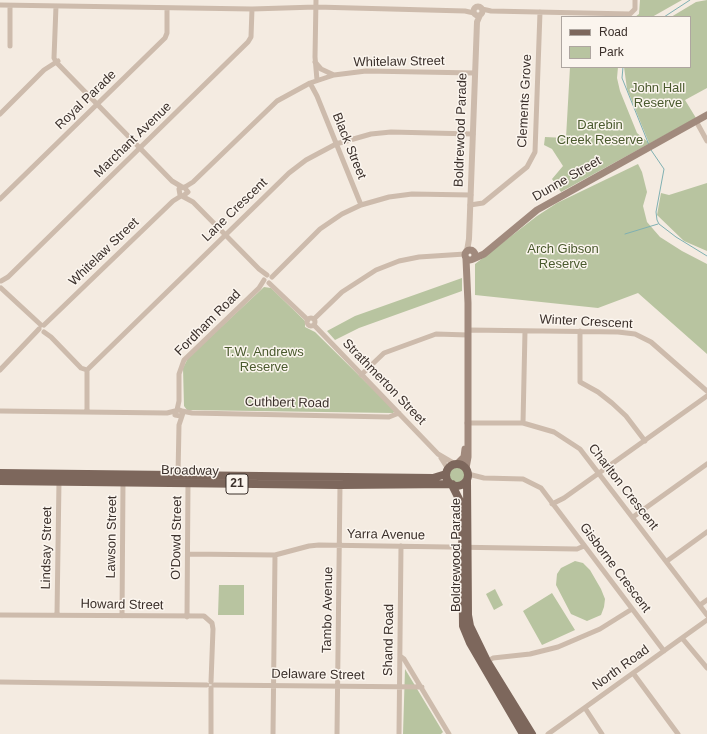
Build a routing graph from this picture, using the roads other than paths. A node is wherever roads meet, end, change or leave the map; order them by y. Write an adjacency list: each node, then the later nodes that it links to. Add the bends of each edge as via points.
1 (316, 0): 9 (street, Black Street)
2 (478, 0): 10 (street, Boldrewood Parade)
3 (635, 0): 11 (street, via 635,9 630,14)
4 (0, 6): 5 (street)
5 (10, 6): 6 (street); 12 (street)
6 (56, 6): 7 (street); 13 (street)
7 (168, 8): 8 (street); 18 (street, Royal Parade, via 165,38)
8 (252, 9): 9 (street); 25 (street, Marchant Avenue, via 251,37 248,42)
9 (316, 9): 10 (street); 14 (street, Black Street)
10 (478, 11): 11 (street); 15 (street, Boldrewood Parade)
11 (540, 12): 30 (street, Clements Grove, via 535,152 527,167 483,203)
12 (10, 46)
13 (57, 61): 18 (street, Strathmerton Street); 19 (street, via 44,70)
14 (315, 62): 16 (street, via 321,69); 17 (street, Black Street)
15 (475, 73): 16 (street, Whitelaw Street, via 366,71); 22 (street, Boldrewood Parade)
16 (334, 75): 17 (street, Whitelaw Street)
17 (315, 81): 24 (street, Black Street, via 317,96); 26 (street, Whitelaw Street, via 277,101)
18 (97, 104): 25 (street, Strathmerton Street); 28 (street, Royal Parade)
19 (0, 114)
20 (707, 115): 21 (main road, Dunne Street)
21 (696, 121): 23 (street); 32 (main road, Dunne Street, via 537,210 487,249)
22 (473, 134): 24 (street, Lane Crescent, via 391,132 371,134); 27 (street, Boldrewood Parade)
23 (707, 141)
24 (336, 144): 29 (street, Black Street); 31 (street, Lane Crescent, via 306,160 289,173)
25 (140, 148): 26 (street, Strathmerton Street); 34 (street, Marchant Avenue)
26 (183, 191): 31 (street, Strathmerton Street); 36 (street, Whitelaw Street)
27 (471, 195): 29 (street, Fordham Road, via 412,194); 30 (street, Boldrewood Parade)
28 (0, 199)
29 (361, 205): 33 (street, Fordham Road, via 320,229)
30 (470, 205): 32 (street, Boldrewood Parade)
31 (226, 235): 33 (street, Strathmerton Street); 41 (street, Lane Crescent)
32 (469, 255): 35 (street, via 426,256 399,261 376,270 342,292); 39 (main road, Boldrewood Parade)
33 (268, 279): 35 (street, Strathmerton Street); 48 (street, Fordham Road, via 184,360 179,374)
34 (2, 284): 36 (street)
35 (312, 321): 42 (street, Strathmerton Street)
36 (42, 328): 40 (street, Whitelaw Street); 41 (street, via 81,368)
37 (525, 331): 38 (street, Winter Crescent); 39 (street, Winter Crescent); 52 (street)
38 (580, 331): 43 (street, Winter Crescent, via 626,332 646,338); 53 (street, via 580,382 612,403 626,416)
39 (468, 332): 42 (street, Winter Crescent, via 436,334 384,354); 51 (main road, Boldrewood Parade)
40 (0, 370)
41 (88, 370): 47 (street)
42 (362, 375): 45 (street, Strathmerton Street)
43 (707, 391)
44 (707, 396): 53 (street)
45 (394, 407): 49 (street, Strathmerton Street); 50 (street)
46 (0, 411): 47 (street, Cuthbert Road)
47 (87, 412): 48 (street, Cuthbert Road)
48 (179, 413): 50 (street, Cuthbert Road); 59 (street, Fordham Road)
49 (399, 413): 50 (street, Cuthbert Road, via 389,417); 54 (street, Strathmerton Street)
50 (382, 416)
51 (467, 421): 52 (street, Charlton Crescent); 56 (main road, Boldrewood Parade, via 464,457); 60 (main road, Boldrewood Parade)
52 (523, 423): 57 (street, Charlton Crescent, via 563,437 580,449)
53 (645, 441): 57 (street)
54 (438, 454): 56 (street, Strathmerton Street); 56 (street, Strathmerton Street)
55 (707, 464): 73 (street)
56 (452, 468): 60 (main road); 61 (main road, Broadway / 21, via 433,478); 70 (main road, Boldrewood Parade, via 447,480)
57 (599, 472): 71 (street); 73 (street, Charlton Crescent)
58 (0, 473): 62 (main road, Broadway / 21)
59 (178, 475): 62 (main road, Broadway / 21); 63 (main road, Broadway / 21)
60 (467, 476): 70 (main road, 21, via 459,486); 71 (street, Gisborne Crescent, via 523,478 536,484); 72 (main road, Boldrewood Parade)
61 (379, 477): 63 (main road, Broadway / 21); 69 (main road)
62 (84, 478): 65 (main road, Broadway / 21); 66 (main road, Broadway / 21)
63 (235, 480): 67 (main road, Broadway / 21); 68 (main road, Broadway / 21)
64 (0, 481): 65 (main road, Broadway / 21)
65 (59, 481): 86 (street, Lindsay Street)
66 (124, 482): 67 (main road, Broadway / 21); 88 (street, Lawson Street)
67 (188, 483): 79 (street, O'Dowd Street)
68 (340, 485): 69 (main road, Broadway / 21); 76 (street, Tambo Avenue)
69 (384, 485): 70 (main road, Broadway / 21)
70 (452, 485): 72 (main road, Boldrewood Parade)
71 (554, 505): 75 (street, Gisborne Crescent)
72 (465, 512): 78 (main road, Boldrewood Parade)
73 (633, 517): 81 (street, Charlton Crescent)
74 (707, 532): 81 (street)
75 (583, 544): 78 (street, Yarra Avenue, via 580,549); 84 (street, Gisborne Crescent)
76 (340, 546): 77 (street, Yarra Avenue); 80 (street, Yarra Avenue, via 308,546); 100 (street, Tambo Avenue)
77 (401, 546): 78 (street, Yarra Avenue); 93 (street, Shand Road)
78 (465, 547): 94 (main road, Boldrewood Parade, via 468,615)
79 (188, 554): 80 (street, Yarra Avenue); 89 (street, O'Dowd Street)
80 (275, 555): 99 (street)
81 (666, 561): 83 (street, Charlton Crescent)
82 (707, 600): 83 (street)
83 (700, 605): 87 (street, Charlton Crescent)
84 (632, 609): 92 (street, Gisborne Crescent); 94 (street, via 600,629 558,647 530,654 493,658)
85 (0, 614): 86 (street, Howard Street)
86 (57, 614): 88 (street, Howard Street)
87 (707, 615)
88 (122, 616): 89 (street, Howard Street)
89 (187, 617): 98 (street, Howard Street, via 201,616 213,626)
90 (707, 620): 91 (street, North Road)
91 (682, 638): 92 (street, North Road); 95 (street)
92 (664, 650): 96 (street, North Road)
93 (400, 656): 101 (street, Shand Road); 102 (street)
94 (485, 663): 109 (main road, Boldrewood Parade); 110 (main road, Boldrewood Parade)
95 (707, 668)
96 (633, 673): 103 (street, North Road); 113 (street)
97 (0, 682): 98 (street, Delaware Street)
98 (211, 685): 99 (street, Delaware Street); 104 (street)
99 (274, 686): 100 (street, Delaware Street); 105 (street)
100 (338, 686): 101 (street, Delaware Street); 106 (street, Tambo Avenue)
101 (400, 687): 102 (street, Delaware Street); 107 (street, Shand Road)
102 (422, 687): 108 (street)
103 (585, 708): 111 (street, North Road); 112 (street)
104 (210, 734)
105 (273, 734)
106 (337, 734)
107 (399, 734)
108 (449, 734)
109 (523, 734)
110 (532, 734)
111 (548, 734)
112 (602, 734)
113 (678, 734)

